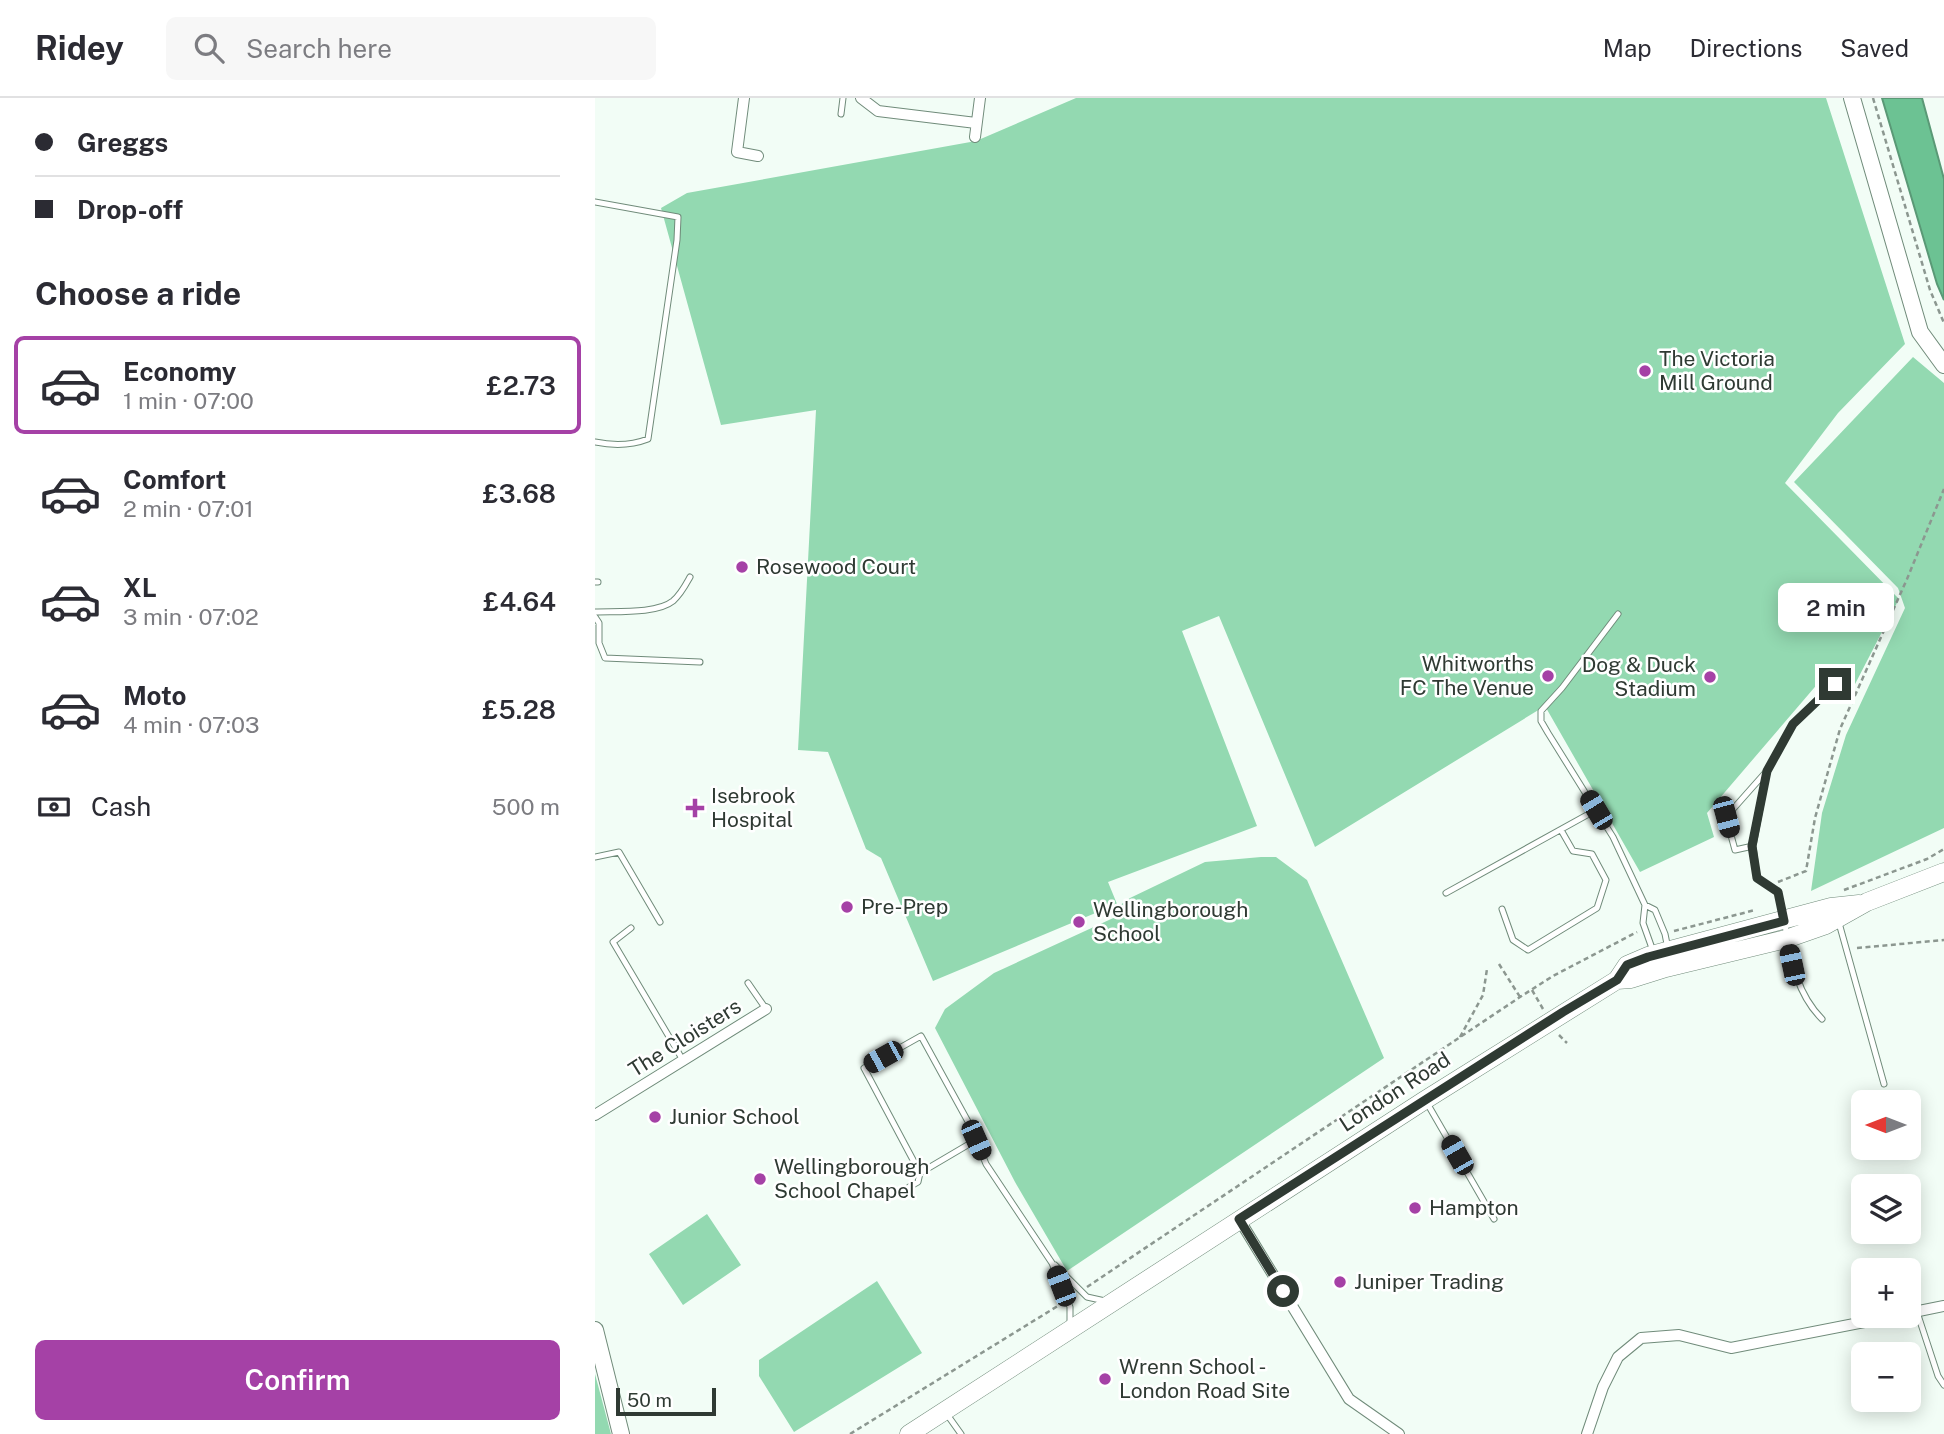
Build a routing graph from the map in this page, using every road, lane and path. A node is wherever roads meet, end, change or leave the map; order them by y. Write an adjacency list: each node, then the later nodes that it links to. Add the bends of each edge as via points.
1 (744, 98): 10 (street, via 737,152)
2 (843, 98): 7 (lane)
3 (861, 98): 8 (street, via 878,111)
4 (980, 98): 8 (street)
5 (1851, 98): 13 (main road, via 1920,332)
6 (1873, 98): 12 (path)
7 (841, 114)
8 (976, 123): 9 (street)
9 (975, 136)
10 (758, 156)
11 (595, 202): 14 (lane, via 678,217 648,439 633,445)
12 (1944, 323)
13 (1944, 365)
14 (595, 442)
15 (1944, 489): 29 (path, via 1840,729 1815,818 1806,871)
16 (690, 577): 17 (lane, via 672,602 658,608)
17 (595, 612)
18 (1618, 614): 23 (lane, via 1541,711 1541,721)
19 (595, 617): 20 (lane, via 605,657)
20 (700, 662)
21 (1835, 684): 22 (lane, via 1793,724)
22 (1767, 771): 25 (lane); 25 (lane, via 1726,817 1735,849)
23 (1596, 810): 24 (lane); 33 (lane)
24 (1561, 830): 31 (lane); 34 (lane, via 1573,851 1592,854 1606,880 1597,908 1528,950 1513,940)
25 (1752, 846): 29 (lane, via 1757,878)
26 (1944, 849): 30 (path)
27 (595, 857): 37 (lane, via 619,852)
28 (1944, 872): 32 (main road, London Road)
29 (1768, 885): 40 (lane, via 1778,892)
30 (1842, 890)
31 (1446, 893)
32 (1867, 902): 36 (main road, London Road); 40 (main road, via 1831,908)
33 (1644, 905): 44 (lane, via 1643,923); 44 (lane, via 1655,910 1665,934)
34 (1502, 909)
35 (1758, 909): 39 (path)
36 (1838, 920): 40 (main road, London Road); 43 (lane)
37 (660, 922)
38 (631, 928): 56 (lane, via 613,942)
39 (1674, 930)
40 (1785, 930): 44 (main road, London Road); 52 (lane, via 1792,965 1812,1009)
41 (1639, 931): 48 (path)
42 (1944, 940): 43 (path)
43 (1845, 949): 57 (lane)
44 (1663, 957): 58 (main road, London Road, via 1631,979 1617,980)
45 (1499, 964): 49 (path)
46 (1487, 969): 55 (path, via 1483,995 1461,1037)
47 (748, 983): 50 (lane, The Cloisters)
48 (1532, 989): 49 (path); 51 (path)
49 (1520, 997): 55 (path)
50 (766, 1009): 56 (street, The Cloisters)
51 (1546, 1012)
52 (1822, 1019)
53 (1556, 1029): 54 (path)
54 (1567, 1043)
55 (1446, 1048): 66 (path)
56 (684, 1062): 59 (street, The Cloisters)
57 (1884, 1084)
58 (1426, 1100): 63 (main road, London Road); 64 (lane)
59 (595, 1115)
60 (976, 1140): 61 (lane); 61 (lane, via 921,1036 864,1068); 65 (lane, via 986,1164)
61 (920, 1173): 62 (lane, via 918,1182)
62 (909, 1187)
63 (1239, 1219): 67 (main road, London Road); 81 (street, via 1349,1399)
64 (1494, 1219)
65 (1052, 1263): 67 (lane, via 1087,1297); 74 (lane, via 1070,1307)
66 (1091, 1284)
67 (1115, 1302): 74 (main road, London Road)
68 (1944, 1306): 70 (street)
69 (1054, 1308): 78 (path)
70 (1921, 1310)
71 (1851, 1325): 82 (street, via 1731,1348 1679,1335 1641,1338 1618,1357)
72 (1919, 1328): 75 (lane)
73 (595, 1330): 77 (main road)
74 (1067, 1333): 76 (main road, London Road)
75 (1944, 1385)
76 (945, 1410): 79 (main road, London Road); 80 (lane)
77 (621, 1434)
78 (850, 1434)
79 (909, 1434)
80 (961, 1434)
81 (1399, 1434)
82 (1587, 1434)

